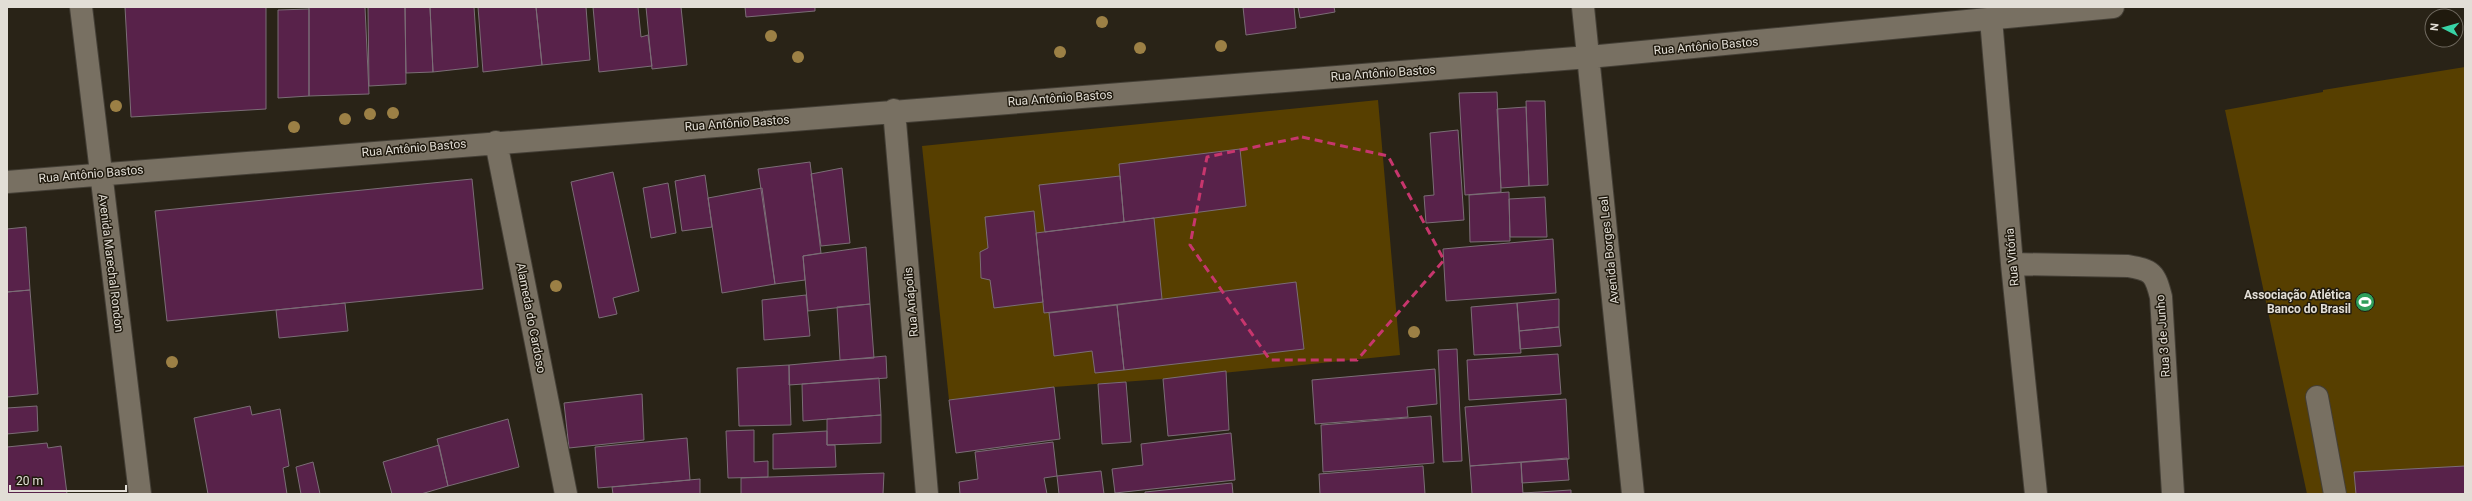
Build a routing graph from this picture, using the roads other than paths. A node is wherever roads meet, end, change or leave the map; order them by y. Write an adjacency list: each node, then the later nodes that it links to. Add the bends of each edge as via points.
1 (81, 7): 8 (street, Avenida Marechal Rondon)
2 (1584, 7): 5 (street, Avenida Borges Leal)
3 (2113, 7): 4 (street, Rua Antônio Bastos)
4 (1991, 19): 5 (street, Rua Antônio Bastos); 10 (street, Rua Vitória)
5 (1589, 57): 6 (street, Rua Antônio Bastos); 15 (street, Avenida Borges Leal)
6 (894, 110): 7 (street, Rua Antônio Bastos); 14 (street, Rua Anápolis)
7 (496, 142): 8 (street, Rua Antônio Bastos); 13 (street, Alameda do Cardoso)
8 (100, 173): 9 (street, Rua Antônio Bastos); 12 (street, Avenida Marechal Rondon)
9 (7, 182)
10 (2012, 264): 16 (street, Rua Vitória); 17 (street, Rua 3 de Junho, via 2128,266 2144,268 2151,272 2157,281 2161,297)
11 (2317, 397): 18 (street)
12 (140, 494)
13 (566, 494)
14 (927, 494)
15 (1633, 494)
16 (2036, 494)
17 (2173, 494)
18 (2335, 494)

